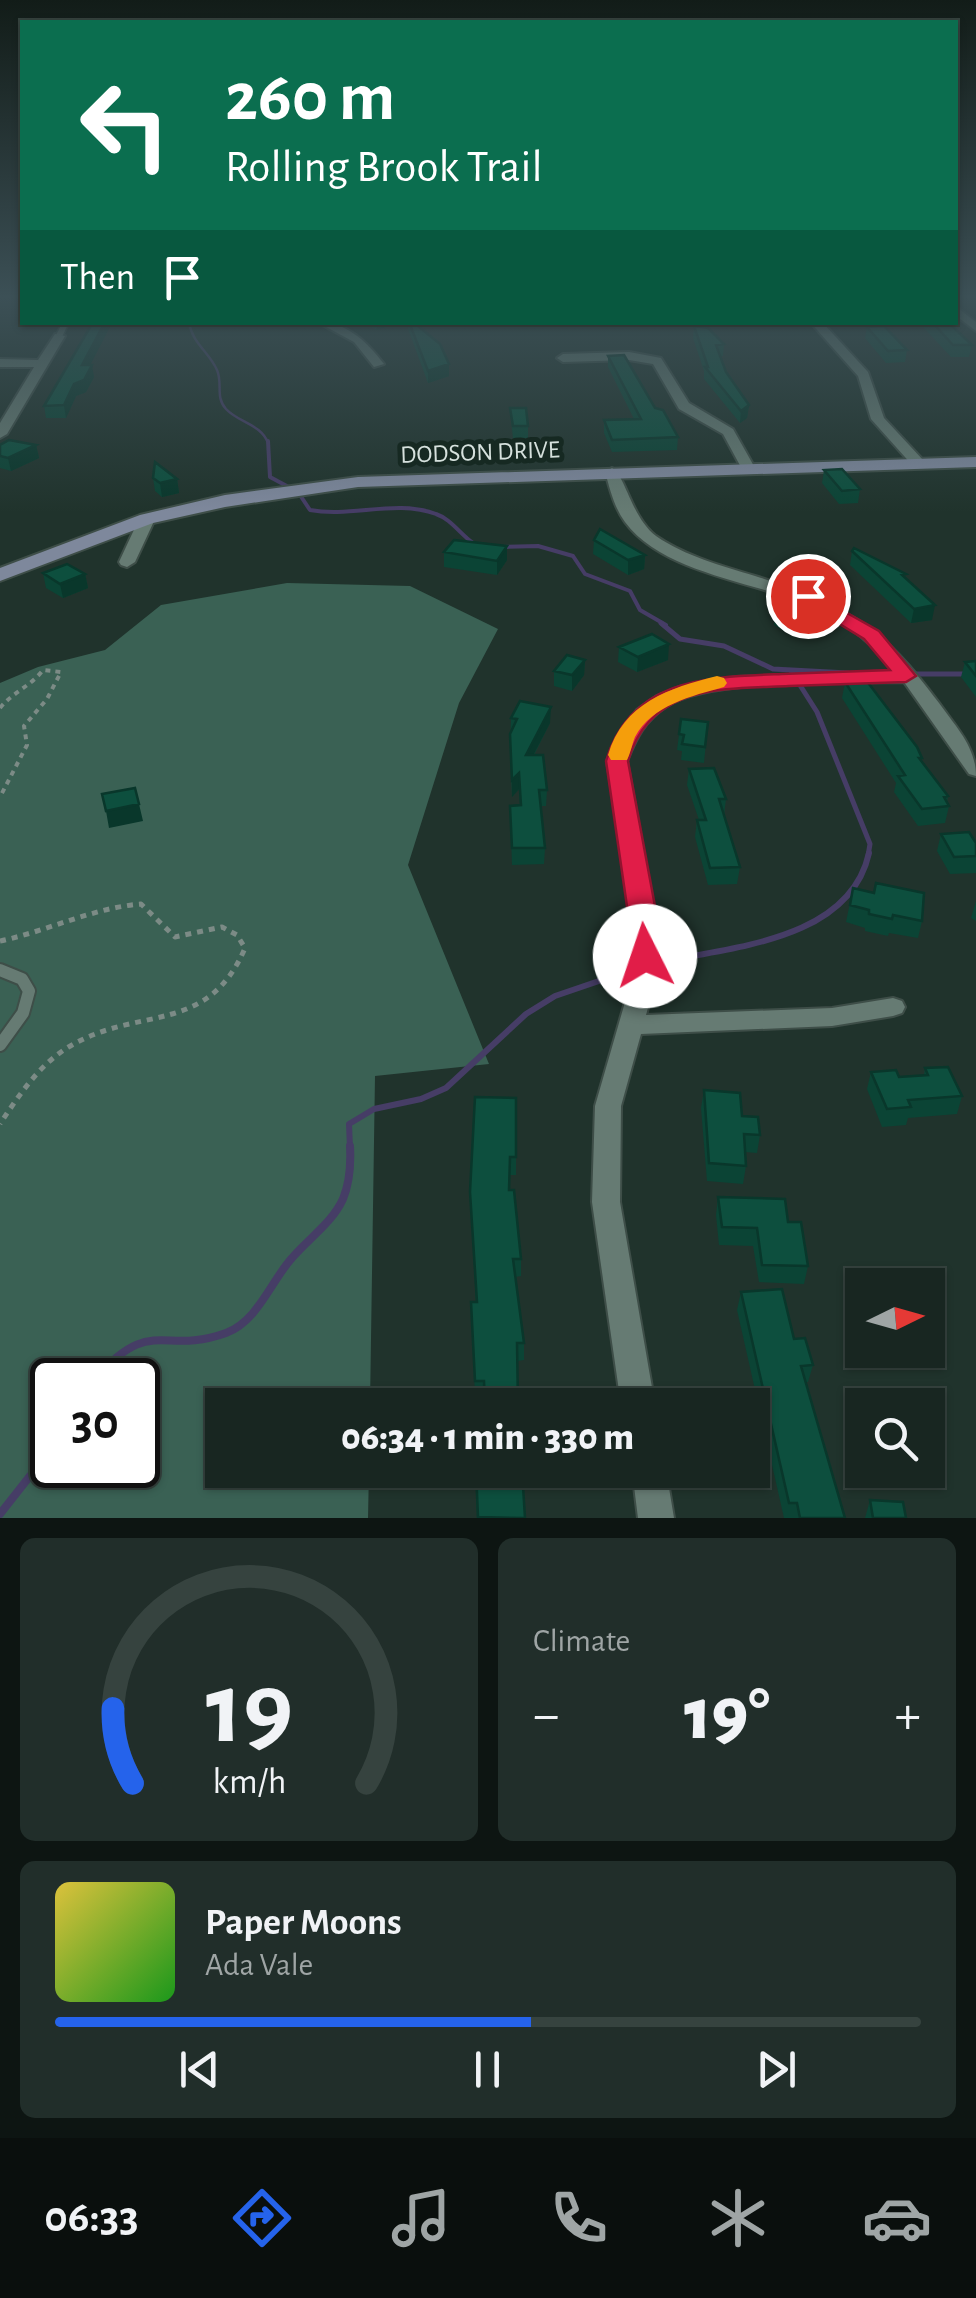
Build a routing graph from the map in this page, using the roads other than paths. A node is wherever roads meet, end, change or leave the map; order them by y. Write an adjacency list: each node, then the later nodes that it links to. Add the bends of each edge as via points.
1 (39, 370): 4 (street)
2 (662, 370): 7 (street, via 684,406 728,432)
3 (859, 370): 6 (street, via 878,419)
4 (2, 430)
5 (976, 462): 6 (street, DODSON DRIVE)
6 (918, 464): 7 (street, DODSON DRIVE)
7 (748, 468): 8 (street, DODSON DRIVE)
8 (612, 472): 9 (street, DODSON DRIVE, via 358,482); 12 (street, via 623,506 643,532 694,560 829,606 872,635)
9 (146, 519): 10 (street); 11 (street, DODSON DRIVE)
10 (127, 562)
11 (0, 575)
12 (906, 676): 13 (street); 16 (street, via 707,683 640,716 617,761 646,933 644,978)
13 (976, 770)
14 (0, 970): 17 (lane, via 22,979 29,990)
15 (893, 1006): 16 (street, via 832,1017)
16 (629, 1025): 18 (street, via 608,1106 606,1202)
17 (0, 1046)
18 (635, 1388)
19 (652, 1488): 20 (street)
20 (656, 1518)

